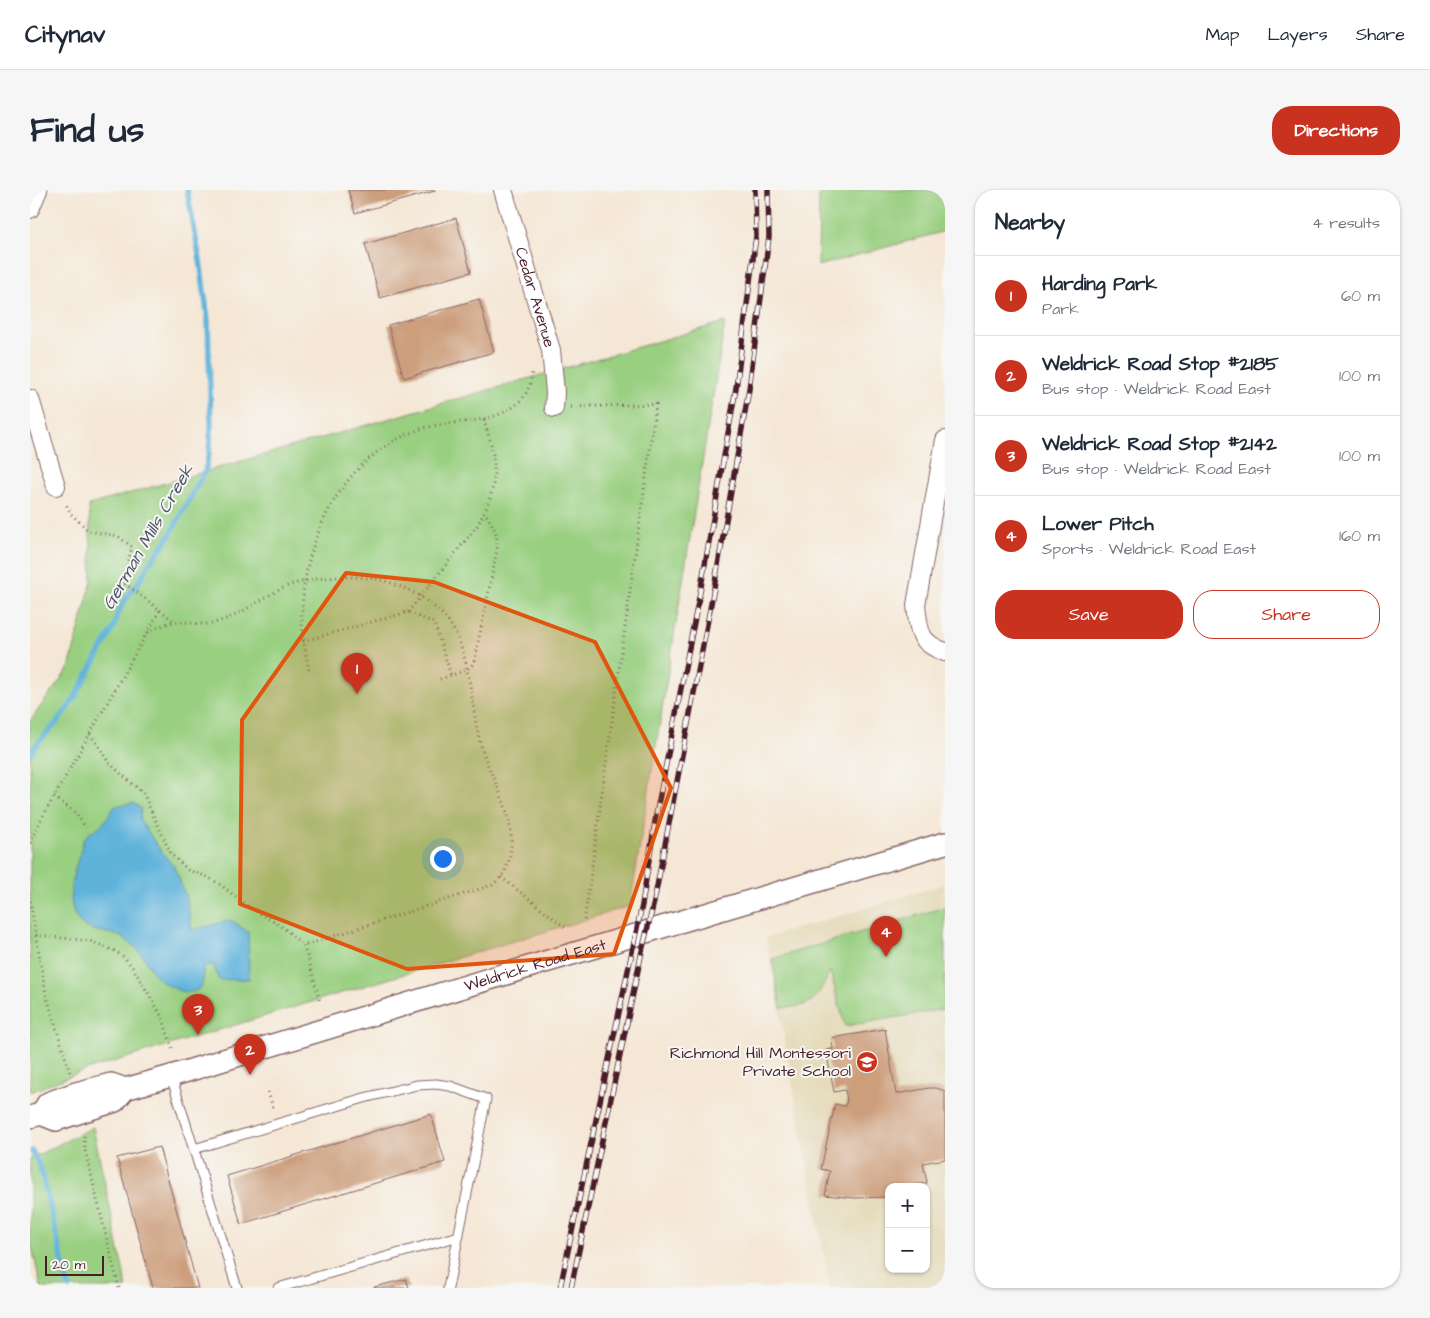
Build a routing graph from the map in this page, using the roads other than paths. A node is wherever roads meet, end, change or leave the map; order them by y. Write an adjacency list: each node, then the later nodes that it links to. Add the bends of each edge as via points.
1 (38, 190): 3 (street)
2 (503, 190): 5 (street, Cedar Avenue, via 551,350)
3 (30, 209)
4 (30, 399): 7 (street)
5 (554, 408)
6 (945, 440): 8 (street, via 916,605 918,628 927,643)
7 (56, 486)
8 (945, 652)
9 (945, 842): 10 (street, Weldrick Road East)
10 (171, 1076): 11 (street, Weldrick Road East, via 125,1089 115,1101 56,1120); 12 (lane)
11 (35, 1115)
12 (194, 1150): 13 (lane, via 364,1098 417,1085 450,1086 486,1099); 14 (lane)
13 (459, 1236): 15 (lane); 16 (lane)
14 (236, 1288)
15 (278, 1288)
16 (448, 1288)

